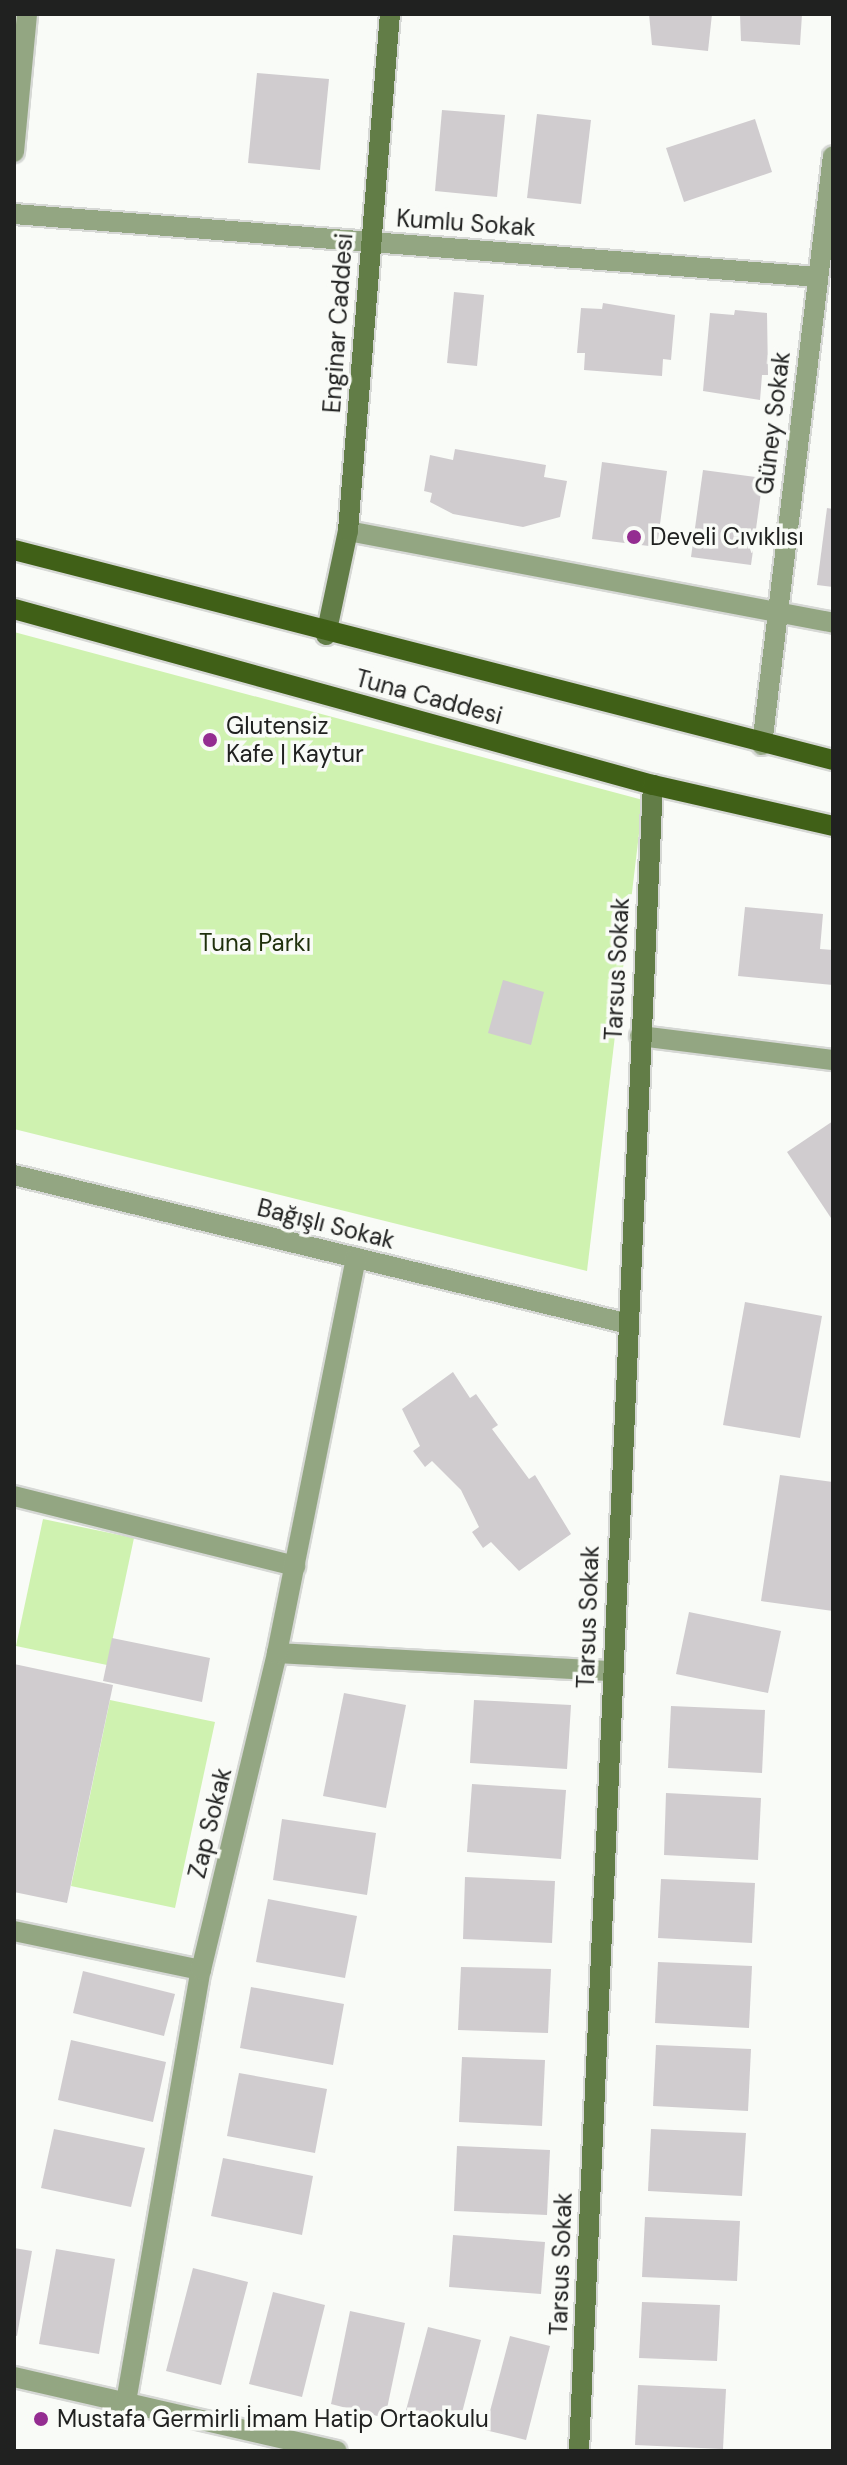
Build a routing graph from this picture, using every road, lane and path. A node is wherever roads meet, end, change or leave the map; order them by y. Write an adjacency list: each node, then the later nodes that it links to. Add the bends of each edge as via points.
1 (27, 14): 3 (street)
2 (390, 14): 6 (street, Enginar Caddesi)
3 (14, 152)
4 (833, 156): 7 (street, Güney Sokak)
5 (14, 214): 6 (street, Kumlu Sokak)
6 (370, 242): 7 (street, Kumlu Sokak); 8 (street, Enginar Caddesi)
7 (818, 277): 11 (street, Güney Sokak)
8 (348, 531): 11 (street); 13 (street, Enginar Caddesi)
9 (14, 550): 13 (main road, Tuna Caddesi)
10 (14, 609): 16 (main road, Tuna Caddesi)
11 (775, 612): 12 (street); 14 (street, Güney Sokak)
12 (833, 623)
13 (326, 635): 14 (main road, Tuna Caddesi)
14 (762, 745): 15 (main road, Tuna Caddesi)
15 (833, 760)
16 (653, 785): 17 (main road, Tuna Caddesi); 18 (street, Tarsus Sokak)
17 (833, 826)
18 (640, 1036): 19 (street); 22 (street, Tarsus Sokak)
19 (833, 1060)
20 (14, 1175): 21 (street, Bağışlı Sokak)
21 (356, 1258): 22 (street, Bağışlı Sokak); 24 (street, Zap Sokak)
22 (625, 1323): 26 (street, Tarsus Sokak)
23 (14, 1496): 24 (street)
24 (295, 1566): 25 (street, Zap Sokak)
25 (277, 1653): 26 (street); 28 (street, Zap Sokak)
26 (613, 1671): 32 (street, Tarsus Sokak)
27 (14, 1931): 28 (street)
28 (201, 1970): 30 (street, Zap Sokak)
29 (14, 2377): 30 (street)
30 (126, 2402): 31 (street)
31 (337, 2451)
32 (579, 2451)

